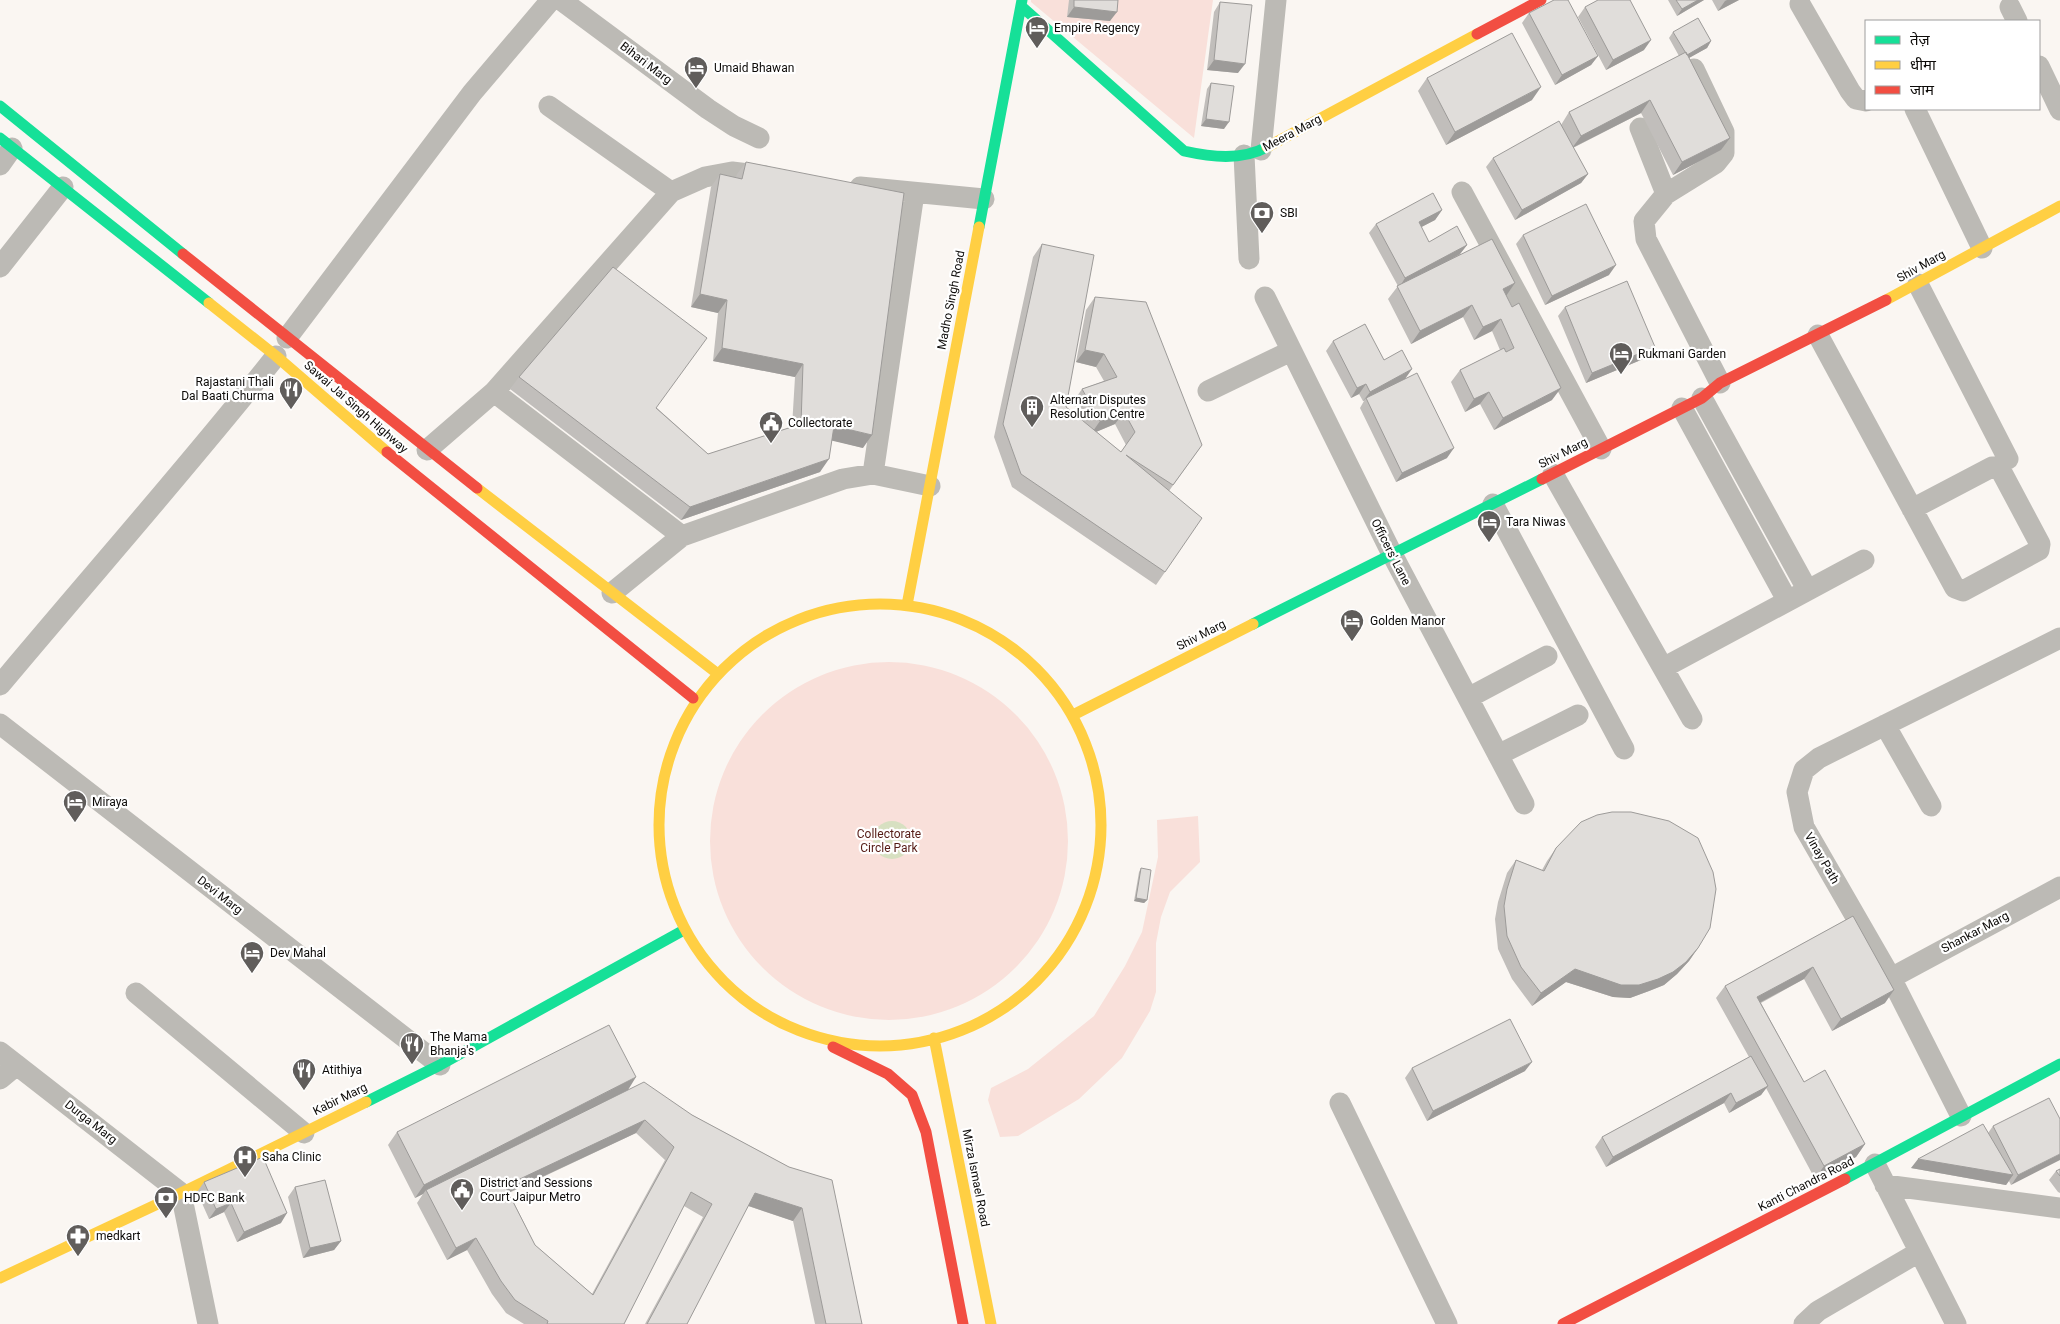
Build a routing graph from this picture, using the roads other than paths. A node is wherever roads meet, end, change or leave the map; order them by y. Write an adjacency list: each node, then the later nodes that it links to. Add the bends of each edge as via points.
1 (551, 0): 33 (street, via 472,93)
2 (561, 0): 15 (street, Bihari Marg, via 708,109)
3 (1276, 0): 17 (street)
4 (1541, 0): 17 (main road, Meera Marg)
5 (1019, 2): 17 (main road, Meera Marg, via 1118,95 1184,151 1212,157); 25 (main road, Madho Singh Road)
6 (1800, 4): 9 (street, via 1850,91 1856,99)
7 (1694, 68): 24 (street, via 1724,132 1724,153 1716,163)
8 (2040, 68): 13 (street)
9 (1865, 101)
10 (0, 106): 33 (main road)
11 (549, 106): 21 (street)
12 (1915, 110): 27 (street)
13 (2060, 110)
14 (1640, 128): 24 (street)
15 (759, 138)
16 (4, 150): 20 (main road, Sawai Jai Singh Highway)
17 (1252, 152): 28 (street)
18 (780, 178): 21 (street, via 732,172 705,177)
19 (837, 184): 23 (street)
20 (63, 187): 29 (street); 35 (main road, Sawai Jai Singh Highway)
21 (671, 192): 38 (street)
22 (1462, 192): 41 (street)
23 (914, 193): 25 (street); 44 (street)
24 (1666, 194): 36 (street, via 1644,221 1646,239)
25 (984, 199): 46 (main road, Madho Singh Road)
26 (2060, 206): 27 (main road, Shiv Marg)
27 (1982, 248): 30 (main road, Shiv Marg)
28 (1249, 259)
29 (0, 267)
30 (1918, 284): 32 (main road, Shiv Marg); 43 (street)
31 (1265, 297): 34 (street, Officers' Lane)
32 (1818, 336): 36 (main road, Shiv Marg); 48 (street)
33 (288, 338): 42 (main road)
34 (1291, 351): 37 (street); 50 (street, Officers' Lane)
35 (276, 356): 60 (street, via 215,433); 61 (main road, Sawai Jai Singh Highway, via 404,466)
36 (1720, 383): 39 (main road, Shiv Marg)
37 (1208, 391)
38 (494, 392): 42 (street); 49 (street)
39 (1702, 398): 40 (main road, Shiv Marg); 52 (street)
40 (1682, 408): 41 (main road, Shiv Marg); 54 (street)
41 (1602, 449): 45 (main road, Shiv Marg)
42 (427, 450): 53 (main road)
43 (2008, 459)
44 (873, 474): 46 (street); 49 (street, via 843,478)
45 (1552, 474): 47 (main road, Shiv Marg); 58 (street)
46 (930, 486): 55 (main road, Madho Singh Road)
47 (1493, 504): 50 (main road, Shiv Marg); 68 (street)
48 (1912, 509): 48 (street, via 1958,590 1963,591 2039,550 2040,544 1999,467 1992,467)
49 (682, 536): 53 (street)
50 (1392, 554): 62 (street, Officers' Lane); 63 (main road, Shiv Marg)
51 (1864, 560): 52 (street)
52 (1807, 589): 54 (street)
53 (612, 593): 59 (main road)
54 (1787, 600): 58 (street)
55 (907, 605): 59 (main road, via 860,604 811,614 758,640); 63 (main road, via 961,619 1013,647 1043,674)
56 (2060, 638): 67 (street, Vinay Path)
57 (1547, 656): 62 (street)
58 (1663, 668): 65 (street)
59 (718, 674): 61 (main road)
60 (0, 684)
61 (693, 698): 73 (main road, via 664,771 657,829 666,887)
62 (1468, 698): 69 (street, Officers' Lane)
63 (1073, 714): 77 (main road, via 1096,771 1103,827 1094,886 1073,936 1044,975 992,1016)
64 (1578, 714): 69 (street)
65 (1692, 718)
66 (0, 724): 81 (street, Devi Marg)
67 (1885, 725): 71 (street); 74 (street, Vinay Path, via 1819,758 1804,770 1797,792 1804,827)
68 (1624, 749)
69 (1498, 756): 70 (street, Officers' Lane)
70 (1524, 804)
71 (1931, 806)
72 (2060, 887): 74 (street, Shankar Marg)
73 (684, 930): 76 (main road, via 709,967 746,1002); 81 (main road, Kabir Marg)
74 (1890, 978): 84 (street, Vinay Path)
75 (136, 993): 85 (street)
76 (804, 1032): 77 (main road, via 853,1045 907,1043); 93 (main road, via 888,1074 912,1095 926,1132)
77 (934, 1038): 94 (main road, Mirza Ismael Road)
78 (0, 1052): 80 (street, Durga Marg)
79 (2060, 1064): 84 (main road, Kanti Chandra Road)
80 (17, 1065): 82 (street); 88 (street, Durga Marg)
81 (440, 1065): 85 (main road, Kabir Marg)
82 (0, 1079)
83 (1340, 1103): 95 (street)
84 (1961, 1116): 86 (main road, Kanti Chandra Road)
85 (304, 1132): 88 (main road, Kabir Marg)
86 (1875, 1164): 87 (street); 96 (main road, Kanti Chandra Road)
87 (1886, 1185): 89 (street); 90 (street)
88 (181, 1193): 91 (main road, Kabir Marg); 92 (street)
89 (2060, 1208)
90 (1920, 1252): 97 (street, via 1818,1311); 98 (street)
91 (0, 1278)
92 (208, 1324)
93 (963, 1324)
94 (992, 1324)
95 (1446, 1324)
96 (1563, 1324)
97 (1804, 1324)
98 (1956, 1324)

